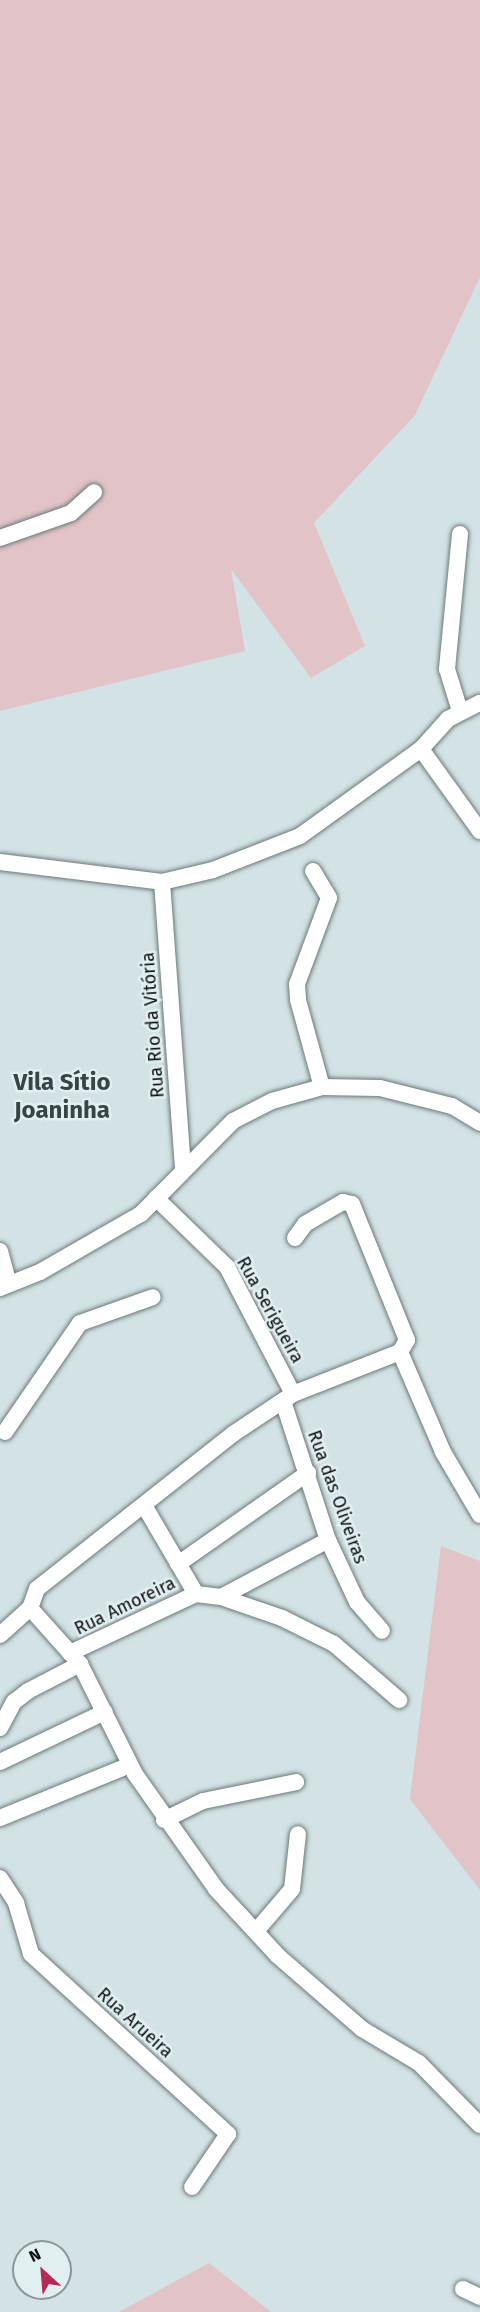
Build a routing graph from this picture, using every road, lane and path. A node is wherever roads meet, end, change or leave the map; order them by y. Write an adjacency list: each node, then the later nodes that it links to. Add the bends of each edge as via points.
1 (94, 492): 3 (street, via 71,513)
2 (460, 534): 5 (street, via 447,669)
3 (0, 538)
4 (480, 703): 5 (street)
5 (460, 711): 6 (street)
6 (421, 748): 7 (street); 10 (street, via 300,836 213,870)
7 (480, 831)
8 (0, 862): 10 (street)
9 (313, 871): 11 (street, via 329,898 297,984)
10 (162, 882): 13 (street, Rua Rio da Vitória)
11 (322, 1087): 12 (street, via 400,1092 452,1106); 13 (street, via 272,1101 233,1122)
12 (480, 1123)
13 (183, 1166): 14 (street)
14 (156, 1198): 17 (street, via 98,1241); 20 (street, Rua Serigueira, via 227,1267)
15 (295, 1238): 19 (street, via 304,1224 343,1202 352,1204 407,1340)
16 (0, 1251): 17 (street)
17 (4, 1286)
18 (153, 1297): 21 (street, via 80,1323)
19 (400, 1352): 20 (street); 24 (street, via 443,1452)
20 (288, 1398): 22 (street, Rua das Oliveiras); 23 (street, via 233,1434)
21 (2, 1431)
22 (308, 1473): 25 (street, Rua das Oliveiras); 26 (street)
23 (145, 1508): 26 (street); 29 (street, via 37,1589)
24 (480, 1515)
25 (328, 1540): 28 (street); 30 (street, Rua das Oliveiras, via 357,1602)
26 (178, 1564): 27 (street)
27 (196, 1594): 28 (street); 32 (street, Rua Amoreira)
28 (221, 1597): 33 (street, via 282,1618 334,1644)
29 (30, 1608): 31 (street); 32 (street)
30 (382, 1631)
31 (0, 1635)
32 (75, 1658): 34 (street); 35 (street, Rua Amoreira, via 14,1702)
33 (399, 1700)
34 (105, 1712): 36 (street); 37 (street)
35 (0, 1728)
36 (0, 1762)
37 (130, 1765): 39 (street); 40 (street)
38 (296, 1782): 40 (street, via 203,1801)
39 (0, 1818)
40 (164, 1820): 43 (street, via 216,1889)
41 (298, 1834): 43 (street, via 292,1889)
42 (0, 1878): 45 (street, Rua Arueira, via 16,1903 31,1954 228,2134)
43 (257, 1930): 44 (street, via 278,1956 362,2029 419,2063)
44 (480, 2125)
45 (192, 2187)
46 (464, 2289): 47 (street)
47 (480, 2297)

